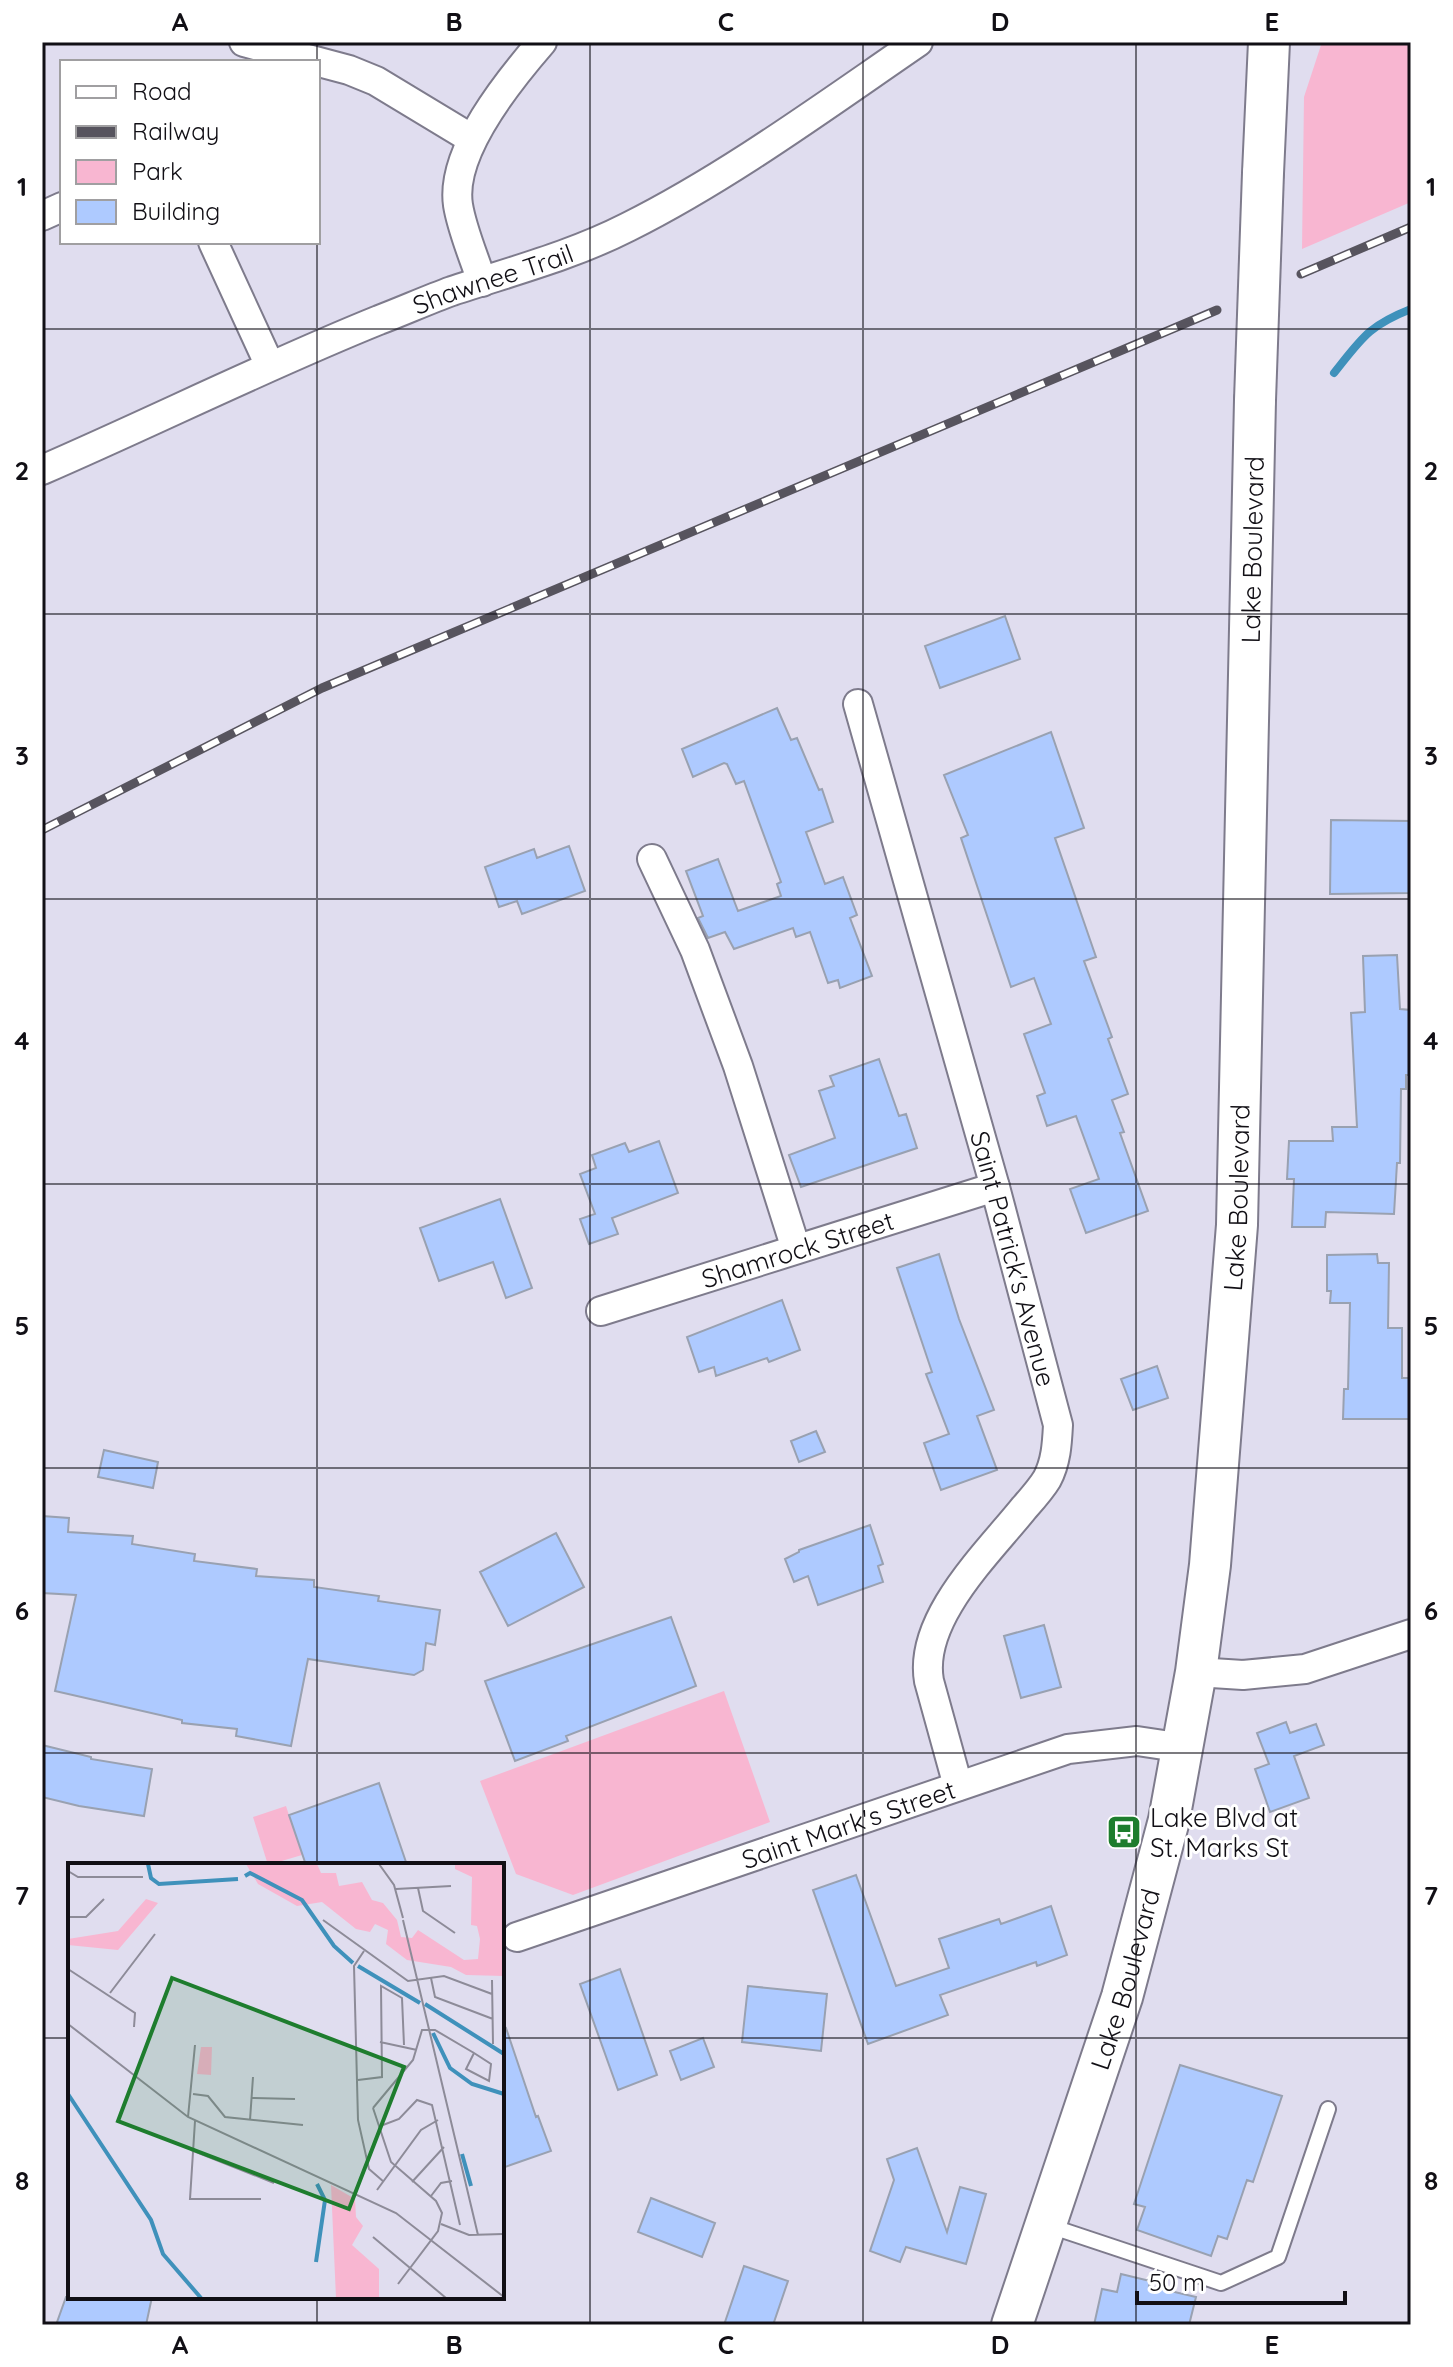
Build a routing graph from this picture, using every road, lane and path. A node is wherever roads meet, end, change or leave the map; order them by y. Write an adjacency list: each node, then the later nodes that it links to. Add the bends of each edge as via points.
1 (244, 42): 5 (street)
2 (542, 42): 7 (street)
3 (918, 42): 9 (street, Shawnee Trail, via 642,220 578,251)
4 (1269, 42): 18 (main road, Lake Boulevard, bridge, via 1255,400 1237,1225 1210,1565)
5 (312, 60)
6 (320, 62): 7 (street, via 376,81)
7 (472, 139): 9 (street, via 458,181 458,205)
8 (214, 244): 10 (street)
9 (482, 282): 10 (street, Shawnee Trail)
10 (270, 366): 11 (street, Shawnee Trail)
11 (42, 470)
12 (858, 704): 14 (street, Saint Patrick's Avenue)
13 (652, 859): 15 (street, via 695,950 733,1051)
14 (995, 1187): 15 (street, Shamrock Street); 20 (street, Saint Patrick's Avenue, via 1058,1425 1046,1481 943,1614 930,1647 929,1681)
15 (796, 1249): 16 (street, Shamrock Street)
16 (601, 1311)
17 (1411, 1634): 18 (street, via 1305,1669 1243,1675)
18 (1196, 1672): 19 (main road, Lake Boulevard)
19 (1184, 1748): 20 (street, Saint Mark's Street, via 1137,1741 1068,1749); 23 (main road, Lake Boulevard, via 1122,1997)
20 (958, 1786): 21 (street, Saint Mark's Street)
21 (517, 1937)
22 (1328, 2109): 23 (lane, via 1278,2257 1221,2283)
23 (1047, 2225): 24 (main road, Lake Boulevard)
24 (1012, 2325)

